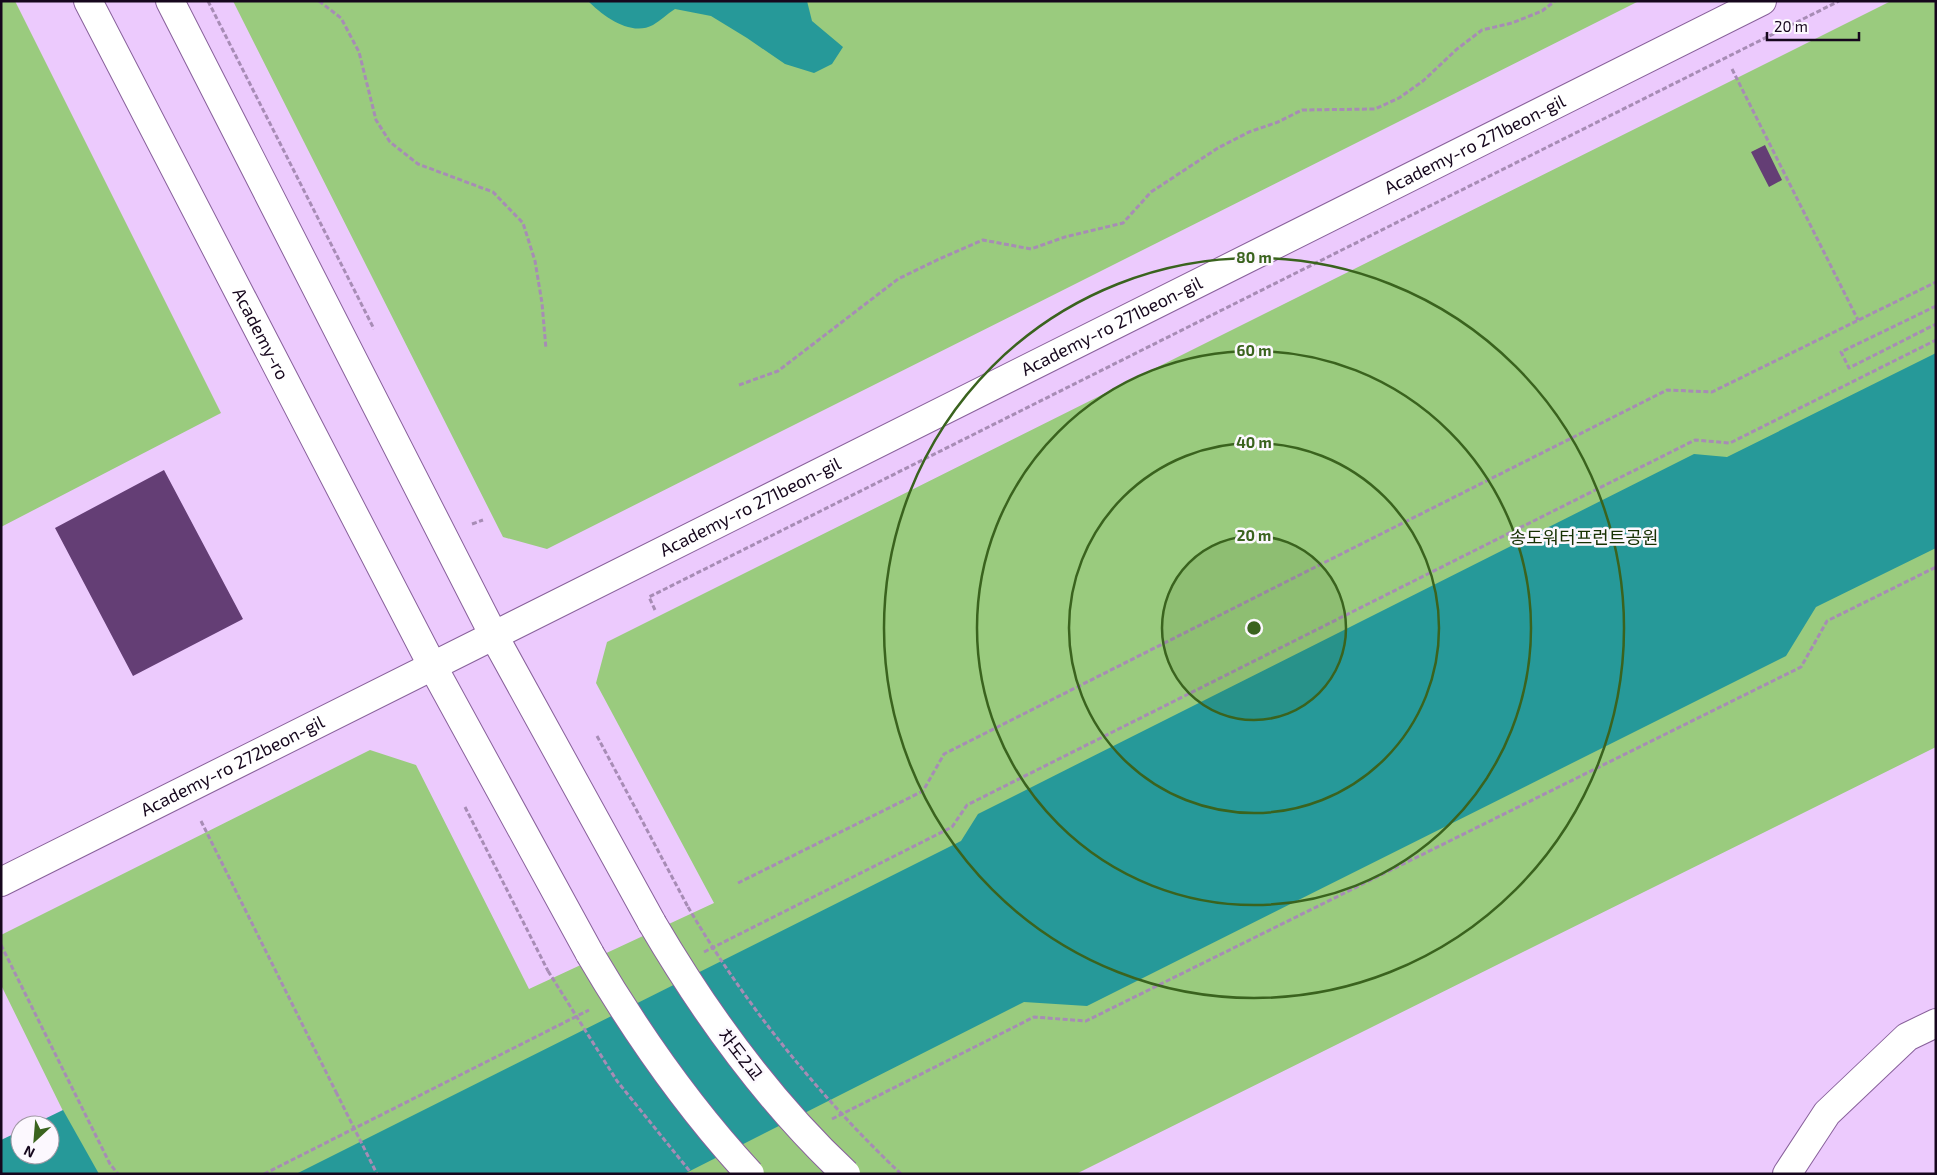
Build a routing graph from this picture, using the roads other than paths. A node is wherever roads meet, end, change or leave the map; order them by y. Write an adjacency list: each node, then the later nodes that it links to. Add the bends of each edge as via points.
1 (88, 1): 6 (main road, Academy-ro)
2 (170, 1): 4 (main road)
3 (1762, 1): 4 (main road, Academy-ro 271beon-gil)
4 (494, 636): 5 (main road, Academy-ro 271beon-gil); 10 (main road, 차도2교, bridge, via 652,923 711,1018 783,1108)
5 (463, 652): 6 (main road, Academy-ro 272beon-gil)
6 (433, 667): 7 (main road, Academy-ro 272beon-gil); 9 (main road, Academy-ro, bridge, via 618,1001 689,1104)
7 (1, 882)
8 (1936, 1023): 11 (main road, via 1907,1038 1827,1113)
9 (750, 1174)
10 (846, 1174)
11 (1787, 1174)

